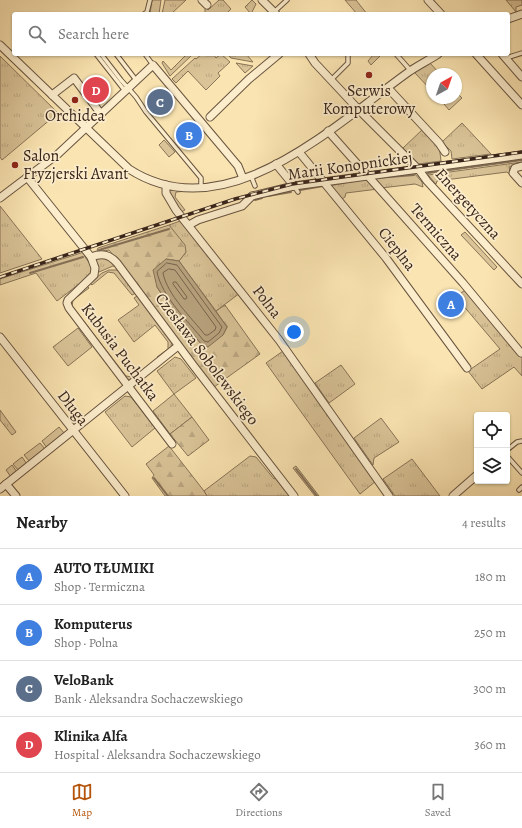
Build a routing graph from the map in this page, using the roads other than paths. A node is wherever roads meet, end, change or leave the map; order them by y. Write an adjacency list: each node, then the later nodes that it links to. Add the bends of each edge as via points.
1 (150, 0): 5 (lane)
2 (262, 0): 6 (street)
3 (287, 0): 7 (lane)
4 (428, 0): 8 (street)
5 (148, 12)
6 (274, 12)
7 (276, 12)
8 (439, 12)
9 (522, 14): 10 (street)
10 (510, 18)
11 (0, 45): 32 (street)
12 (521, 55): 24 (lane)
13 (98, 56): 31 (lane)
14 (103, 56): 31 (lane)
15 (118, 56): 28 (lane)
16 (146, 56): 25 (lane)
17 (277, 56): 36 (street)
18 (311, 56): 29 (street, Energetyczna)
19 (348, 56): 29 (lane, via 348,63)
20 (398, 56): 26 (lane)
21 (435, 56): 26 (street)
22 (478, 56): 33 (street)
23 (503, 56): 27 (street)
24 (510, 56)
25 (153, 65): 28 (street); 48 (street, via 238,166)
26 (411, 71): 30 (street)
27 (522, 77)
28 (136, 80): 31 (street)
29 (331, 80): 34 (street, Energetyczna)
30 (388, 88): 34 (street); 40 (street)
31 (126, 89): 35 (street); 53 (lane, via 201,178)
32 (52, 95): 35 (street, via 74,78); 37 (street)
33 (522, 105)
34 (359, 110): 38 (street); 44 (street, Energetyczna)
35 (101, 114): 37 (street)
36 (210, 117)
37 (86, 128): 47 (street, via 58,154); 51 (street, via 129,169 142,178)
38 (328, 131): 39 (street); 46 (street, Termiczna)
39 (299, 152): 42 (street); 49 (street, Cieplna)
40 (445, 152)
41 (522, 155): 44 (street, Marii Konopnickiej)
42 (276, 164): 45 (street); 54 (street)
43 (522, 166): 50 (street, via 515,168 513,173)
44 (419, 170): 46 (street, Marii Konopnickiej); 58 (street, Energetyczna)
45 (251, 176): 48 (street); 52 (lane)
46 (368, 176): 49 (street, Marii Konopnickiej); 61 (street, Termiczna)
47 (27, 177): 55 (street); 57 (street)
48 (242, 177): 53 (street, via 220,185)
49 (324, 182): 54 (street, Marii Konopnickiej); 62 (street, Cieplna, via 386,258)
50 (522, 183)
51 (166, 185): 53 (street); 56 (street, Polna, via 168,198)
52 (255, 186)
53 (201, 188)
54 (296, 189): 56 (street, Marii Konopnickiej, via 252,196 242,206 198,220)
55 (1, 195)
56 (189, 226): 76 (street, Polna, via 279,340)
57 (91, 258): 60 (street, Czesława Sobolewskiego, via 103,254 117,263); 63 (street, Kubusia Puchatka, via 95,268 94,276 67,303 72,314)
58 (522, 284)
59 (0, 337): 64 (street, Długa)
60 (178, 346): 63 (street); 75 (street, Czesława Sobolewskiego)
61 (521, 353)
62 (467, 368)
63 (127, 387): 64 (street); 66 (street, Kubusia Puchatka, via 136,395)
64 (73, 430): 71 (street); 74 (street, Długa)
65 (522, 441): 67 (lane)
66 (172, 444)
67 (510, 448)
68 (510, 459): 69 (lane)
69 (522, 473)
70 (474, 478): 77 (street)
71 (6, 484): 72 (street); 73 (street)
72 (0, 489)
73 (16, 496)
74 (125, 496)
75 (294, 496)
76 (389, 496)
77 (453, 496)

